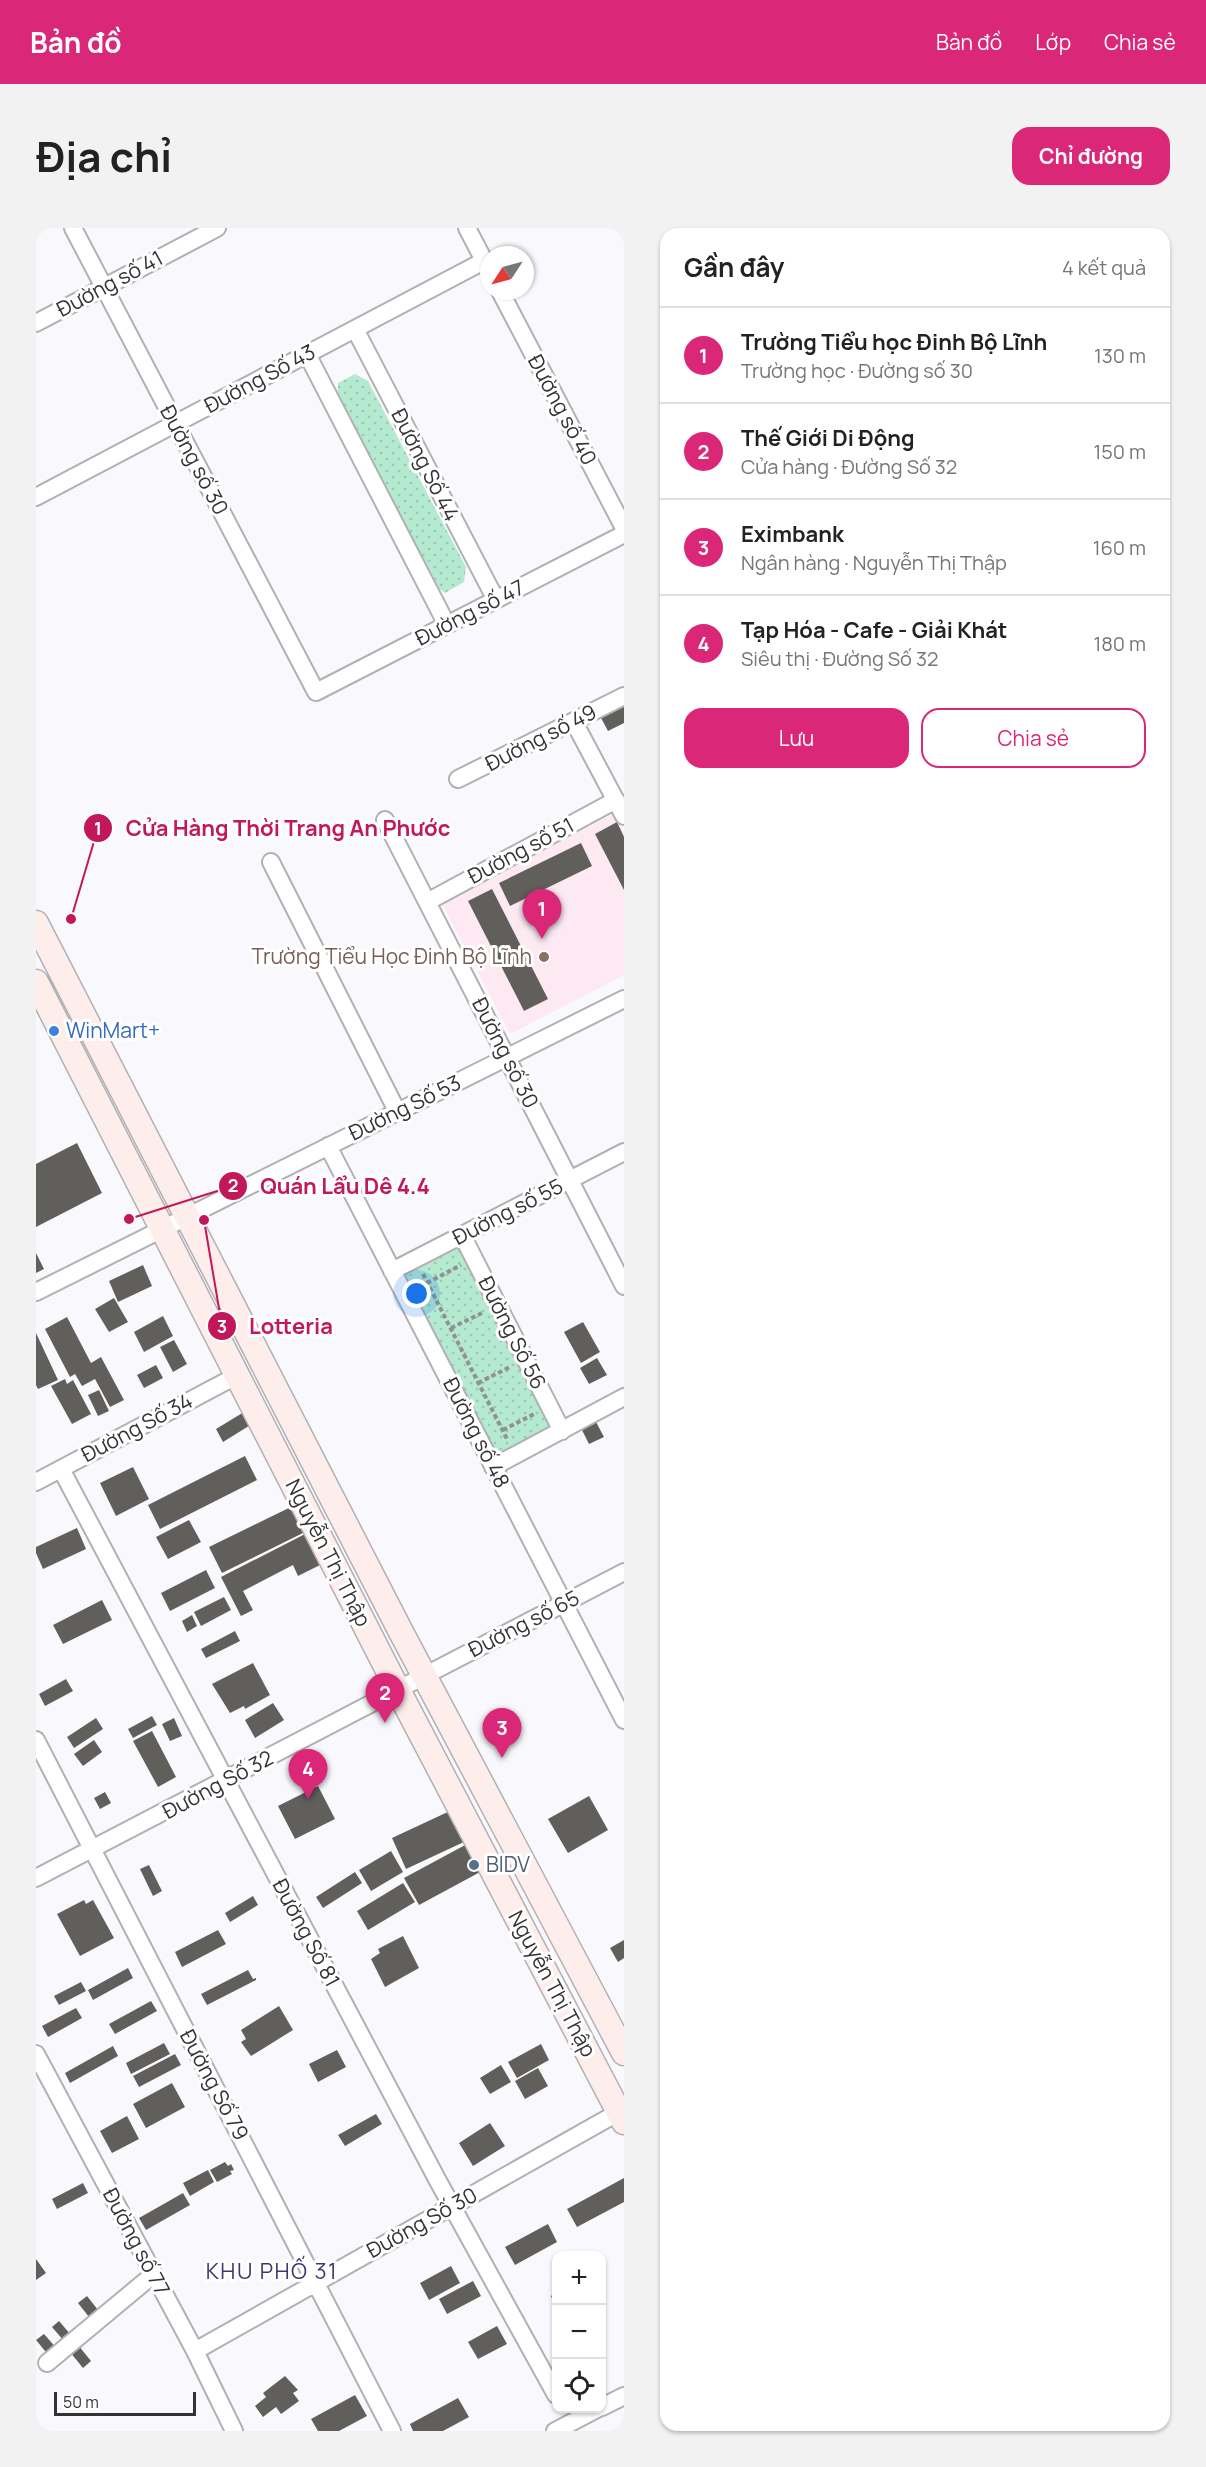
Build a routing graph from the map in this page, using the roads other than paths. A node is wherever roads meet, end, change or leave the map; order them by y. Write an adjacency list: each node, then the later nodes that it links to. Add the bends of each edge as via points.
1 (73, 228): 6 (street, Đường số 30)
2 (217, 228): 6 (street, Đường số 41)
3 (467, 228): 4 (street)
4 (480, 253)
5 (480, 269): 9 (street, Đường Số 43)
6 (103, 287): 8 (street, Đường số 41); 11 (street, Đường số 30)
7 (505, 300): 13 (street, Đường số 40)
8 (36, 323)
9 (355, 329): 10 (street, Đường Số 43); 15 (street, Đường Số 44)
10 (307, 354): 11 (street, Đường Số 43); 16 (street)
11 (175, 424): 12 (street, Đường Số 43); 17 (street, Đường số 30)
12 (36, 497)
13 (624, 528)
14 (624, 534): 15 (street, Đường số 47)
15 (496, 600): 16 (street, Đường số 47)
16 (447, 625): 17 (street, Đường số 47)
17 (316, 692)
18 (624, 696): 19 (street, Đường số 49)
19 (574, 722): 20 (street, Đường số 49); 21 (street)
20 (458, 779)
21 (616, 800): 22 (street); 25 (street, Đường số 51)
22 (624, 816)
23 (385, 820): 25 (street, Đường số 30)
24 (271, 861): 30 (street)
25 (427, 902): 29 (street, Đường số 30)
26 (36, 923): 34 (main road, Nguyễn Thị Thập)
27 (36, 982): 35 (main road, Nguyễn Thị Thập)
28 (624, 999): 29 (street, Đường Số 53)
29 (508, 1057): 30 (street, Đường Số 53); 33 (street, Đường số 30)
30 (397, 1111): 31 (street, Đường Số 53)
31 (328, 1146): 34 (street, Đường Số 53); 37 (street, Đường số 48)
32 (624, 1152): 33 (street, Đường số 55)
33 (571, 1180): 36 (street, Đường số 55); 38 (street, Đường số 30)
34 (185, 1216): 35 (street, Đường Số 53); 48 (main road, Nguyễn Thị Thập)
35 (161, 1229): 39 (street, Đường Số 53); 40 (main road, Nguyễn Thị Thập)
36 (462, 1235): 37 (street, Đường số 55); 42 (street, Đường Số 56)
37 (392, 1271): 43 (street, Đường số 48)
38 (624, 1286)
39 (36, 1292)
40 (238, 1375): 44 (street, Đường Số 34); 49 (main road, Nguyễn Thị Thập)
41 (624, 1397): 42 (street)
42 (562, 1431): 43 (street)
43 (493, 1467): 47 (street, Đường số 48)
44 (61, 1469): 45 (street, Đường Số 34); 52 (street, Đường Số 81)
45 (36, 1482)
46 (624, 1572): 47 (street, Đường số 65)
47 (564, 1604): 48 (street, Đường số 65); 50 (street, Đường số 48)
48 (424, 1676): 49 (street, Đường số 65); 55 (main road, Nguyễn Thị Thập)
49 (398, 1690): 52 (street, Đường Số 32); 57 (main road, Nguyễn Thị Thập)
50 (624, 1720)
51 (36, 1740): 53 (street, Đường Số 79)
52 (226, 1781): 53 (street, Đường Số 32); 58 (street, Đường Số 81)
53 (92, 1850): 54 (street, Đường Số 32); 60 (street, Đường Số 79)
54 (36, 1878)
55 (623, 2047)
56 (36, 2054): 59 (street, Đường số 77)
57 (621, 2117): 58 (street, Đường Số 30)
58 (451, 2207): 60 (street, Đường Số 30); 63 (street, Đường Số 81)
59 (154, 2274): 61 (street, Đường số 77); 62 (street)
60 (317, 2282): 61 (street, Đường Số 30); 68 (street, Đường Số 79)
61 (195, 2351): 67 (street, Đường số 77)
62 (47, 2363)
63 (552, 2388)
64 (624, 2396): 65 (street)
65 (606, 2405)
66 (568, 2416): 69 (street)
67 (228, 2429)
68 (392, 2431)
69 (555, 2431)

